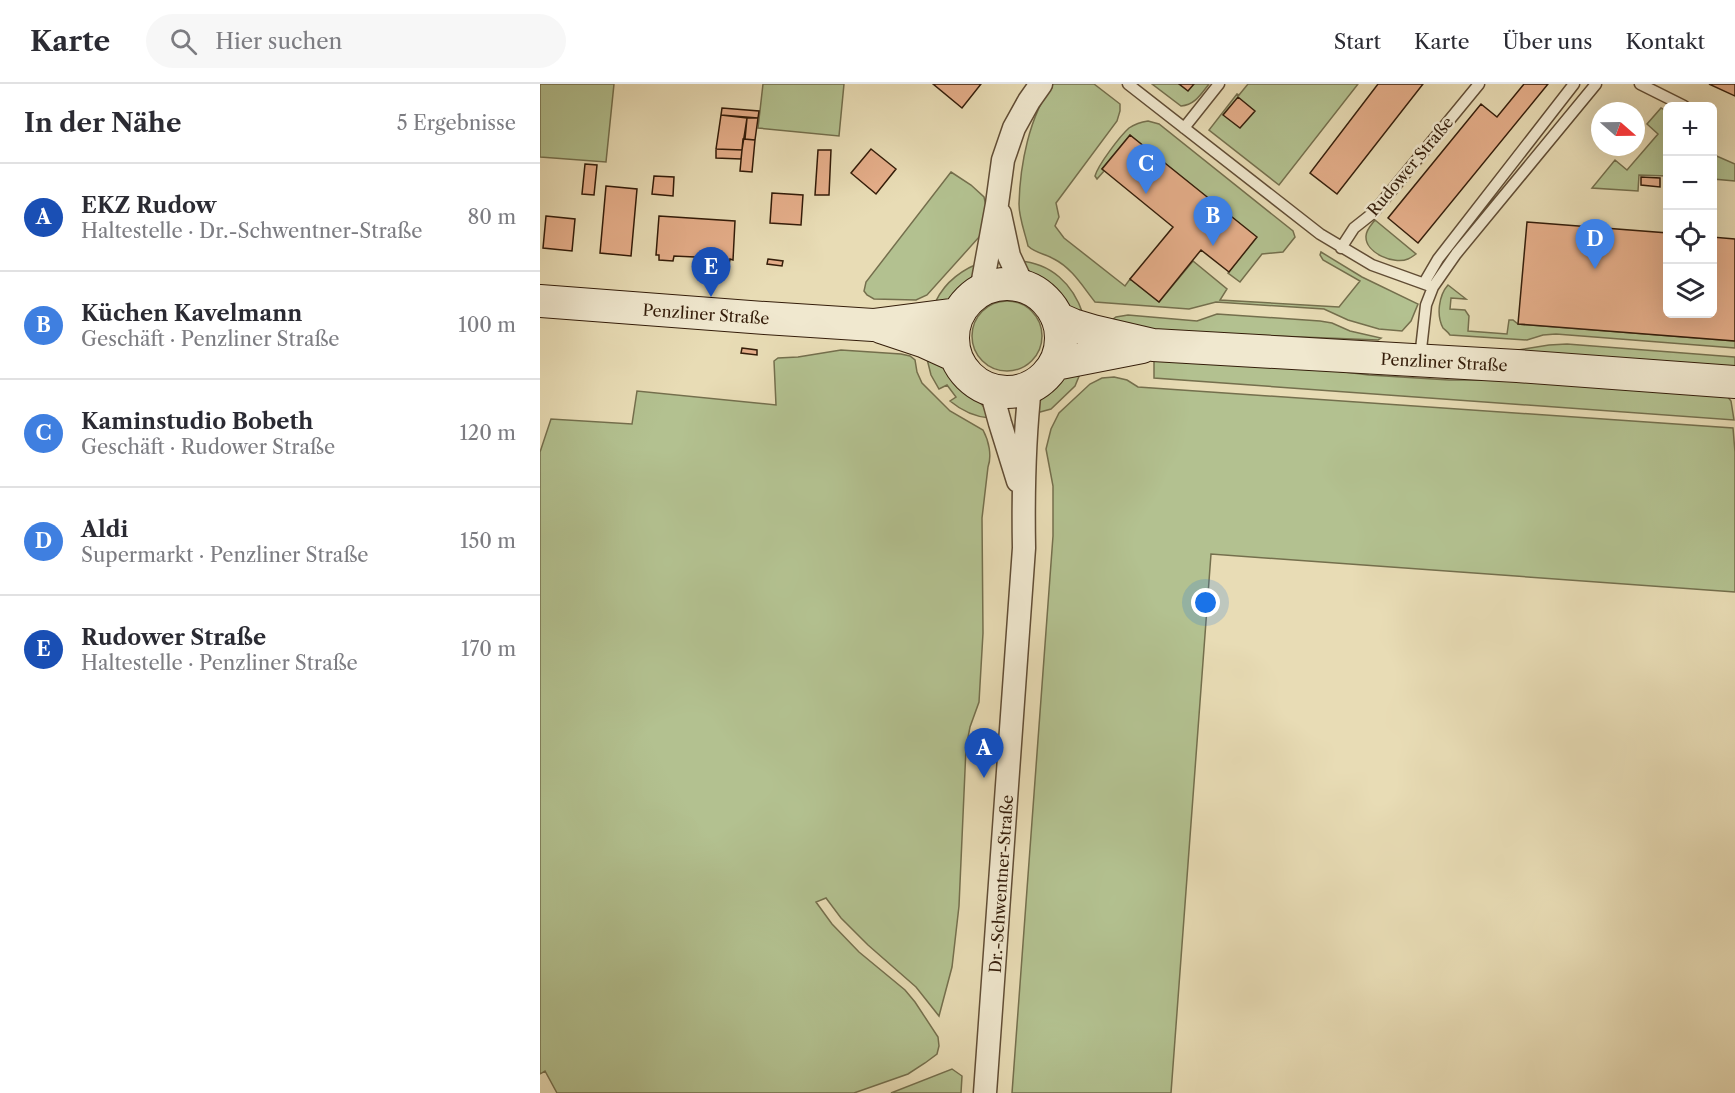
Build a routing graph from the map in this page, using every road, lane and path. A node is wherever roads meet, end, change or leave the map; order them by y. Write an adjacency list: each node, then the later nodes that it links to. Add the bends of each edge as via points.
1 (1041, 84): 10 (street, via 1014,128 1003,160)
2 (1128, 84): 9 (lane)
3 (1219, 84): 9 (lane)
4 (1479, 84): 11 (lane, Rudower Straße)
5 (1574, 84): 12 (lane, via 1438,259)
6 (1596, 84): 12 (lane)
7 (1640, 84): 8 (lane)
8 (1676, 102)
9 (1184, 129): 11 (lane)
10 (997, 204): 13 (street, via 1009,256); 14 (street)
11 (1341, 248): 12 (lane, via 1372,265)
12 (1429, 285): 21 (lane)
13 (1023, 286): 14 (main road, via 1002,284); 17 (main road, via 1048,302)
14 (981, 291): 16 (main road)
15 (540, 301): 18 (main road, Penzliner Straße)
16 (958, 314): 18 (main road, Penzliner Straße); 20 (main road, via 953,333)
17 (1057, 318): 19 (main road, Penzliner Straße); 22 (main road, via 1061,333)
18 (873, 325): 20 (main road, Penzliner Straße)
19 (1153, 345): 21 (main road, Penzliner Straße); 22 (main road, Penzliner Straße)
20 (956, 356): 25 (main road, via 967,375)
21 (1420, 360): 23 (main road, Penzliner Straße)
22 (1055, 364): 24 (main road)
23 (1735, 382)
24 (1030, 387): 25 (main road, via 1010,392); 26 (street, Dr.-Schwentner-Straße)
25 (992, 390): 26 (street, Dr.-Schwentner-Straße)
26 (1023, 495): 27 (street, Dr.-Schwentner-Straße, via 1024,548)
27 (985, 1093)

